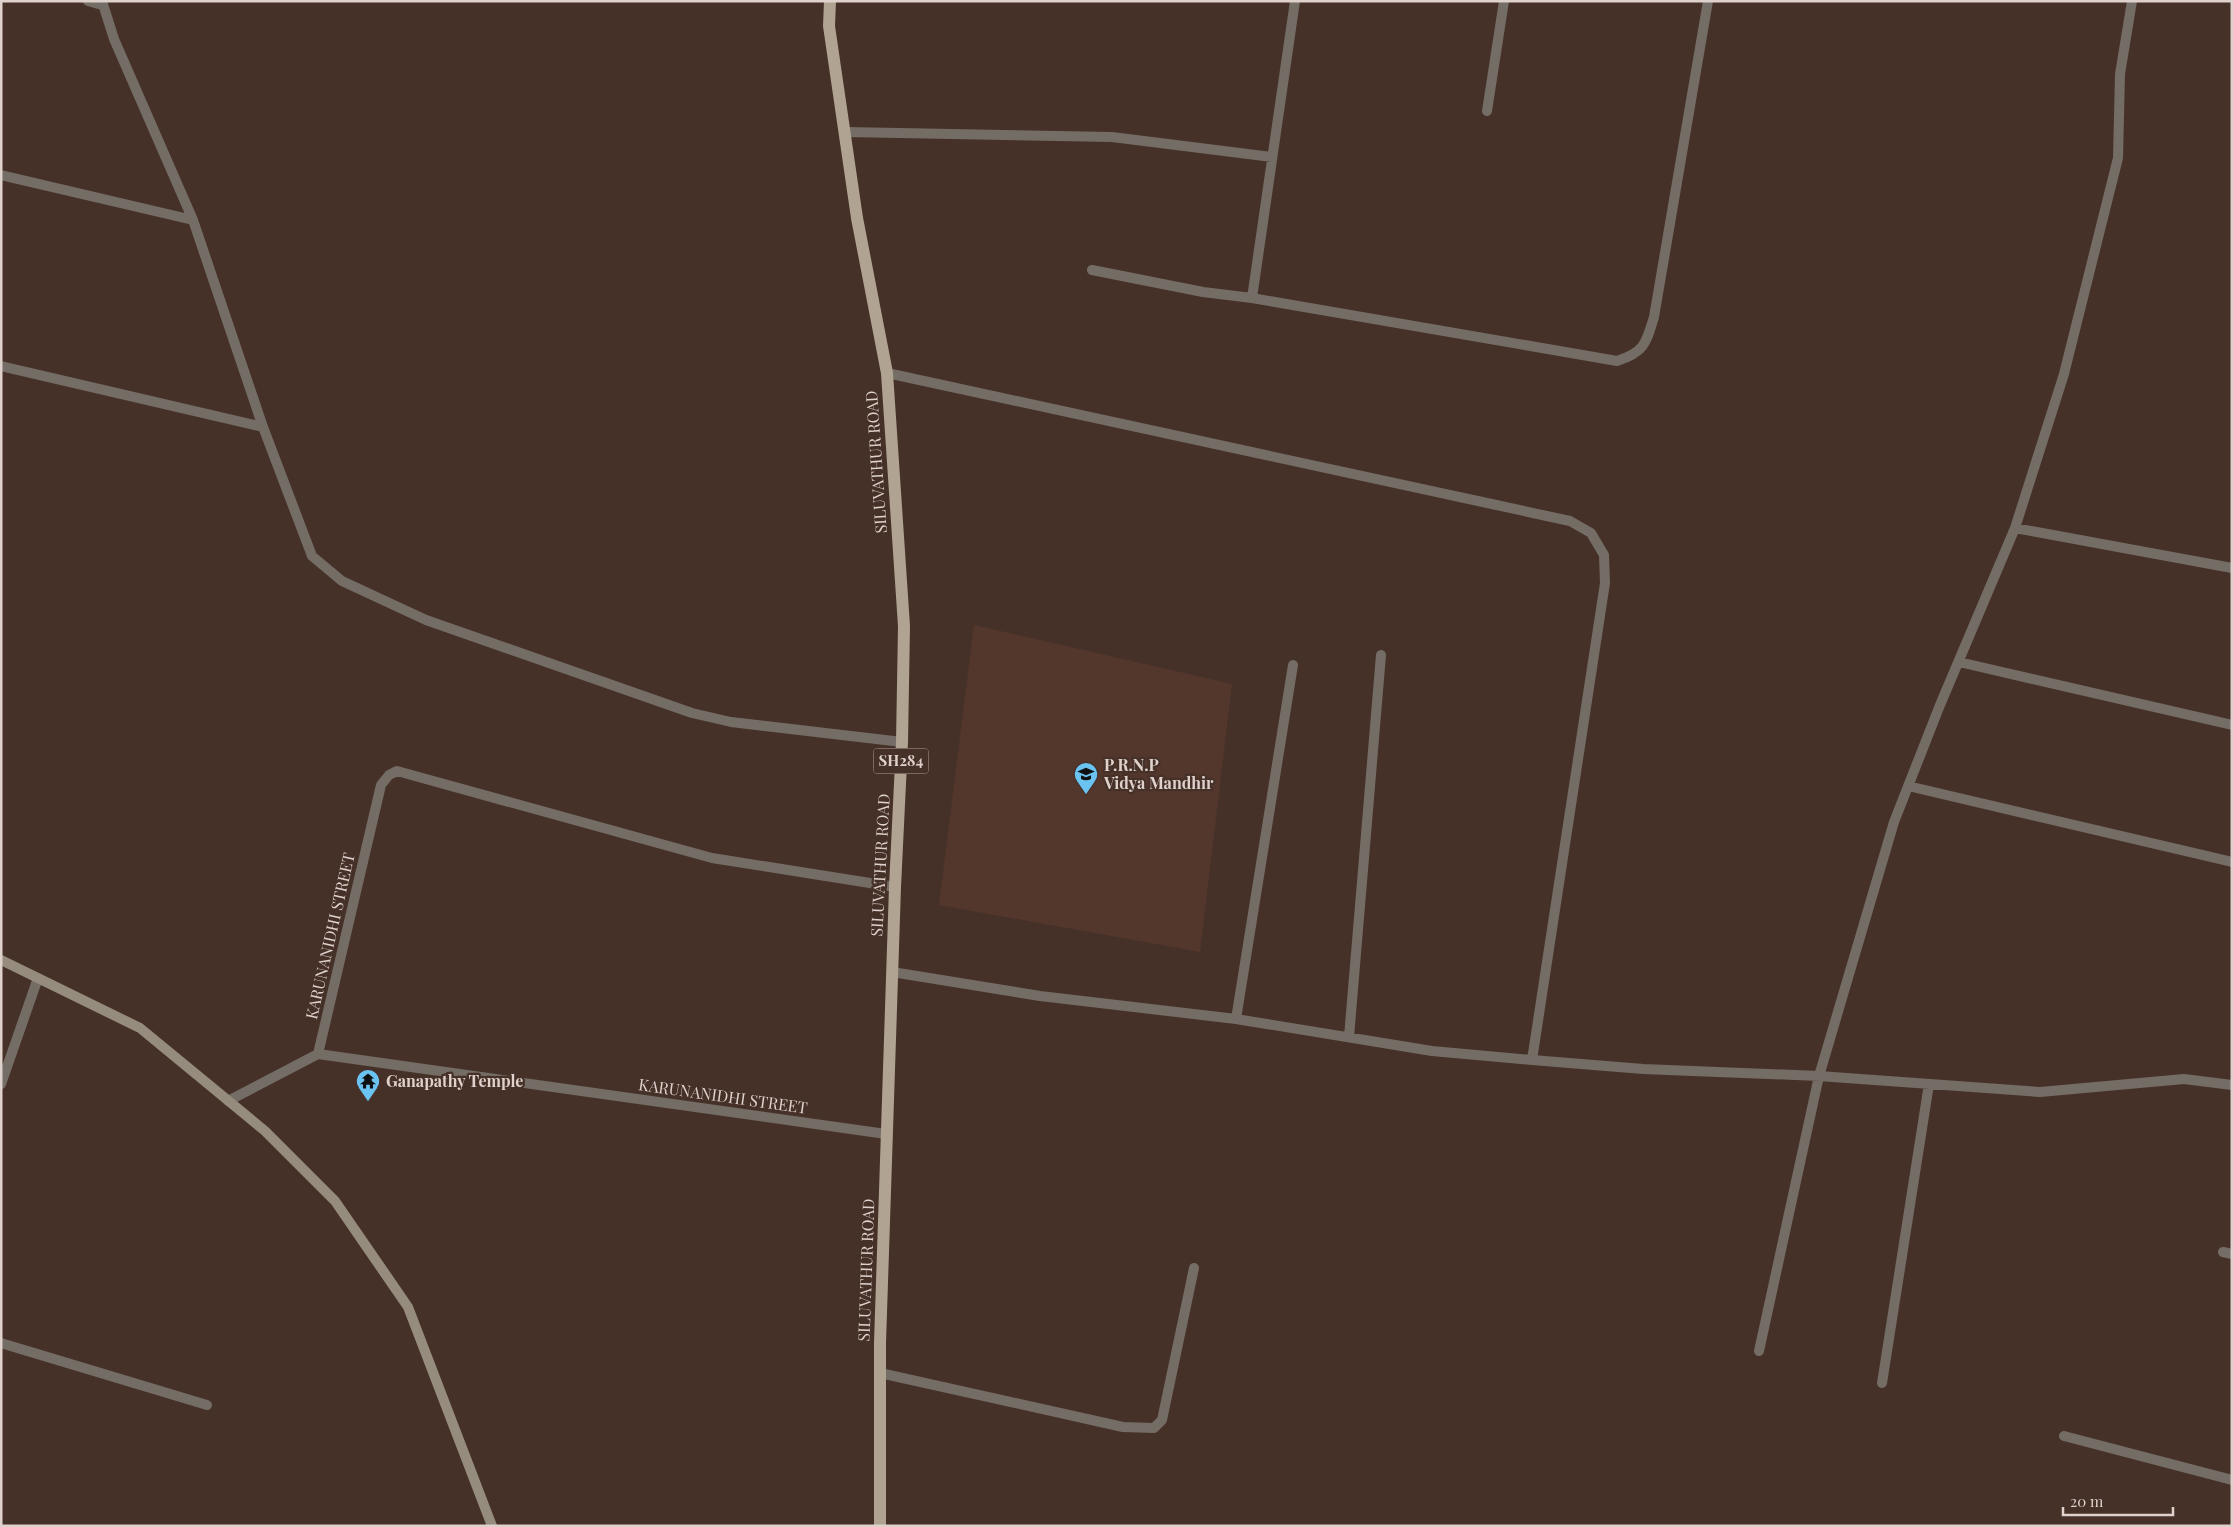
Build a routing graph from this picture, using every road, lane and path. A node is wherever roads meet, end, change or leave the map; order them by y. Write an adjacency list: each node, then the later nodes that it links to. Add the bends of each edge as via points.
1 (88, 1): 7 (street)
2 (830, 1): 9 (main road, SILUVATHUR ROAD / SH284, via 829,26)
3 (1295, 1): 10 (street)
4 (1504, 1): 8 (street)
5 (1708, 1): 14 (street, via 1654,317 1646,342 1634,356 1617,361)
6 (2132, 1): 18 (street, via 2120,74 2118,158 2064,374)
7 (102, 3): 12 (street, via 114,39)
8 (1487, 111)
9 (845, 132): 10 (street, via 1112,137); 16 (main road, SILUVATHUR ROAD / SH284)
10 (1272, 157): 14 (street)
11 (1, 175): 12 (street)
12 (193, 220): 17 (street)
13 (1092, 270): 14 (street, via 1203,292)
14 (1252, 298)
15 (1, 366): 17 (street)
16 (887, 373): 24 (main road, SILUVATHUR ROAD / SH284, via 904,626); 34 (street, via 1570,521 1591,533 1604,555 1605,583)
17 (263, 427): 24 (street, via 312,556 342,581 426,620 692,713 731,722)
18 (2016, 528): 19 (street); 21 (street)
19 (2232, 568)
20 (1381, 654): 32 (street)
21 (1959, 662): 23 (street); 25 (street)
22 (1293, 665): 31 (street)
23 (2232, 725)
24 (902, 742): 27 (main road, SILUVATHUR ROAD / SH284)
25 (1908, 786): 26 (street); 35 (street, via 1894,822)
26 (2232, 862)
27 (895, 887): 29 (main road, SILUVATHUR ROAD / SH284); 33 (street, KARUNANIDHI STREET, via 712,858 397,770 381,785)
28 (1, 960): 30 (main road)
29 (892, 972): 31 (street, via 1040,996); 40 (main road, SILUVATHUR ROAD / SH284)
30 (38, 978): 36 (street); 39 (main road, via 140,1028)
31 (1236, 1019): 32 (street)
32 (1349, 1037): 34 (street, via 1432,1051)
33 (318, 1054): 39 (street); 40 (street, KARUNANIDHI STREET)
34 (1532, 1060): 35 (street, via 1643,1069)
35 (1819, 1076): 37 (street); 43 (street)
36 (1, 1084)
37 (1929, 1084): 38 (street, via 2040,1092 2184,1079); 45 (street)
38 (2232, 1085)
39 (228, 1100): 49 (main road, via 265,1130 335,1201 408,1307)
40 (886, 1134): 44 (main road, SILUVATHUR ROAD / SH284)
41 (1194, 1268): 44 (street, via 1162,1420 1154,1428 1123,1427)
42 (1, 1343): 46 (street)
43 (1759, 1351)
44 (880, 1373): 50 (main road, SILUVATHUR ROAD / SH284)
45 (1882, 1383)
46 (206, 1405)
47 (2064, 1436): 48 (street)
48 (2232, 1480)
49 (492, 1526)
50 (880, 1526)

